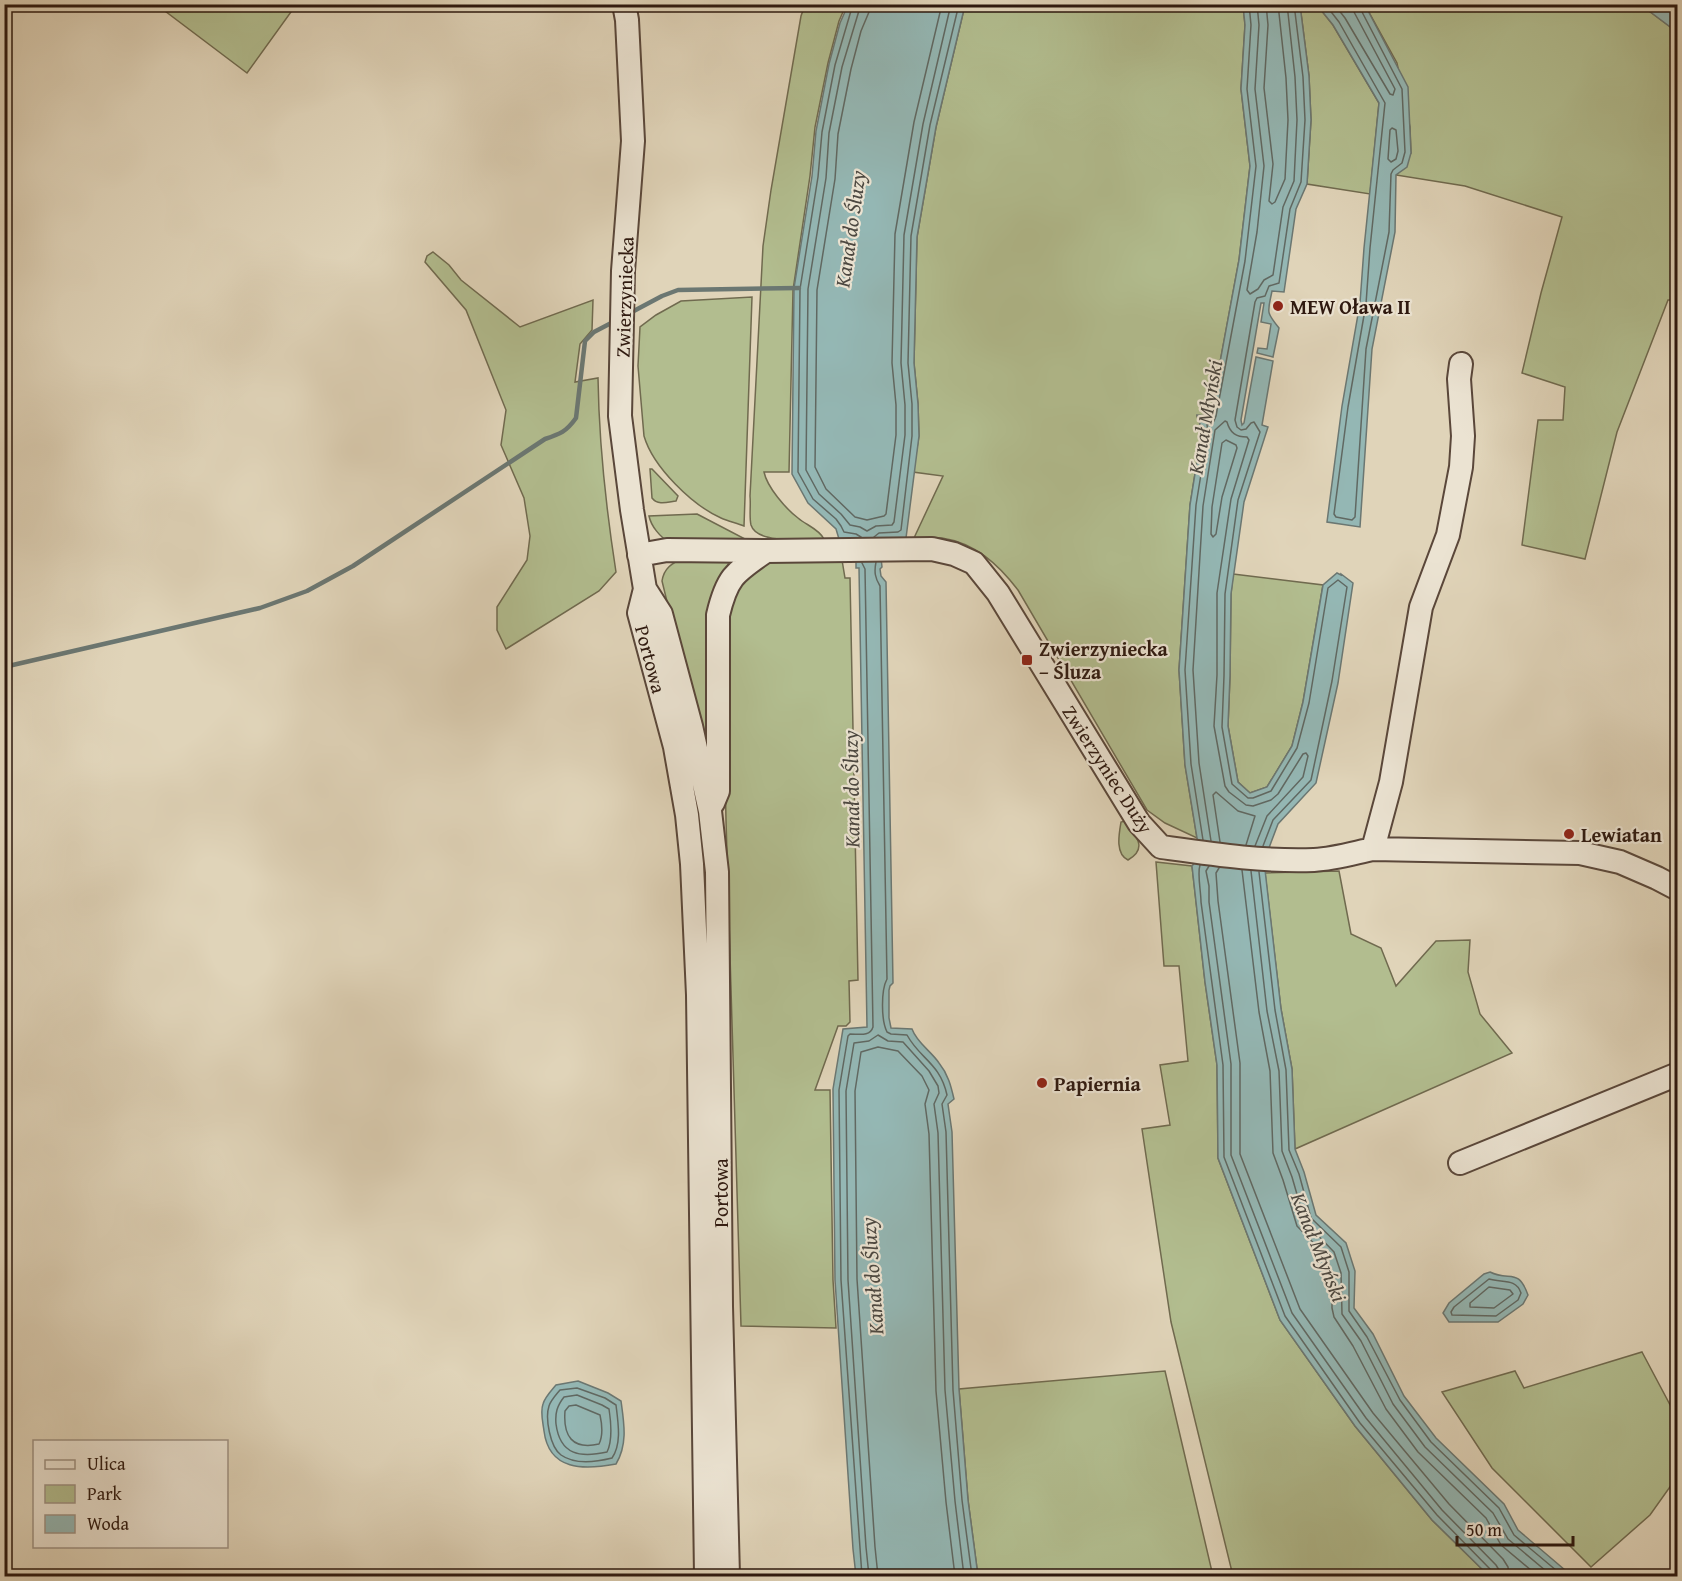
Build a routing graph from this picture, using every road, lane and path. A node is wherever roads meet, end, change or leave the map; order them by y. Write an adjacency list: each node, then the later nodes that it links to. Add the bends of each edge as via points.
1 (624, 4): 4 (street, Zwierzyniecka, via 633,141 623,271 620,416)
2 (1461, 364): 8 (street, via 1461,467 1448,535 1421,607 1391,782)
3 (766, 551): 4 (street, Zwierzyniec Duży, via 667,550); 6 (street, via 731,580 718,615 718,791); 8 (street, Zwierzyniec Duży, via 932,549 974,563 998,593 1139,823 1161,847 1314,860)
4 (639, 555): 5 (street, Zwierzyniecka)
5 (645, 589): 6 (street, Portowa, via 661,614); 7 (street, Portowa, via 639,613 675,747)
6 (710, 811): 7 (street); 13 (street, Portowa, via 717,872)
7 (687, 815): 12 (street, Portowa, via 698,995)
8 (1374, 849): 9 (street, Zwierzyniec Duży, via 1580,853 1620,862)
9 (1677, 889)
10 (1677, 1074): 11 (street)
11 (1460, 1163)
12 (706, 1576)
13 (728, 1576)

